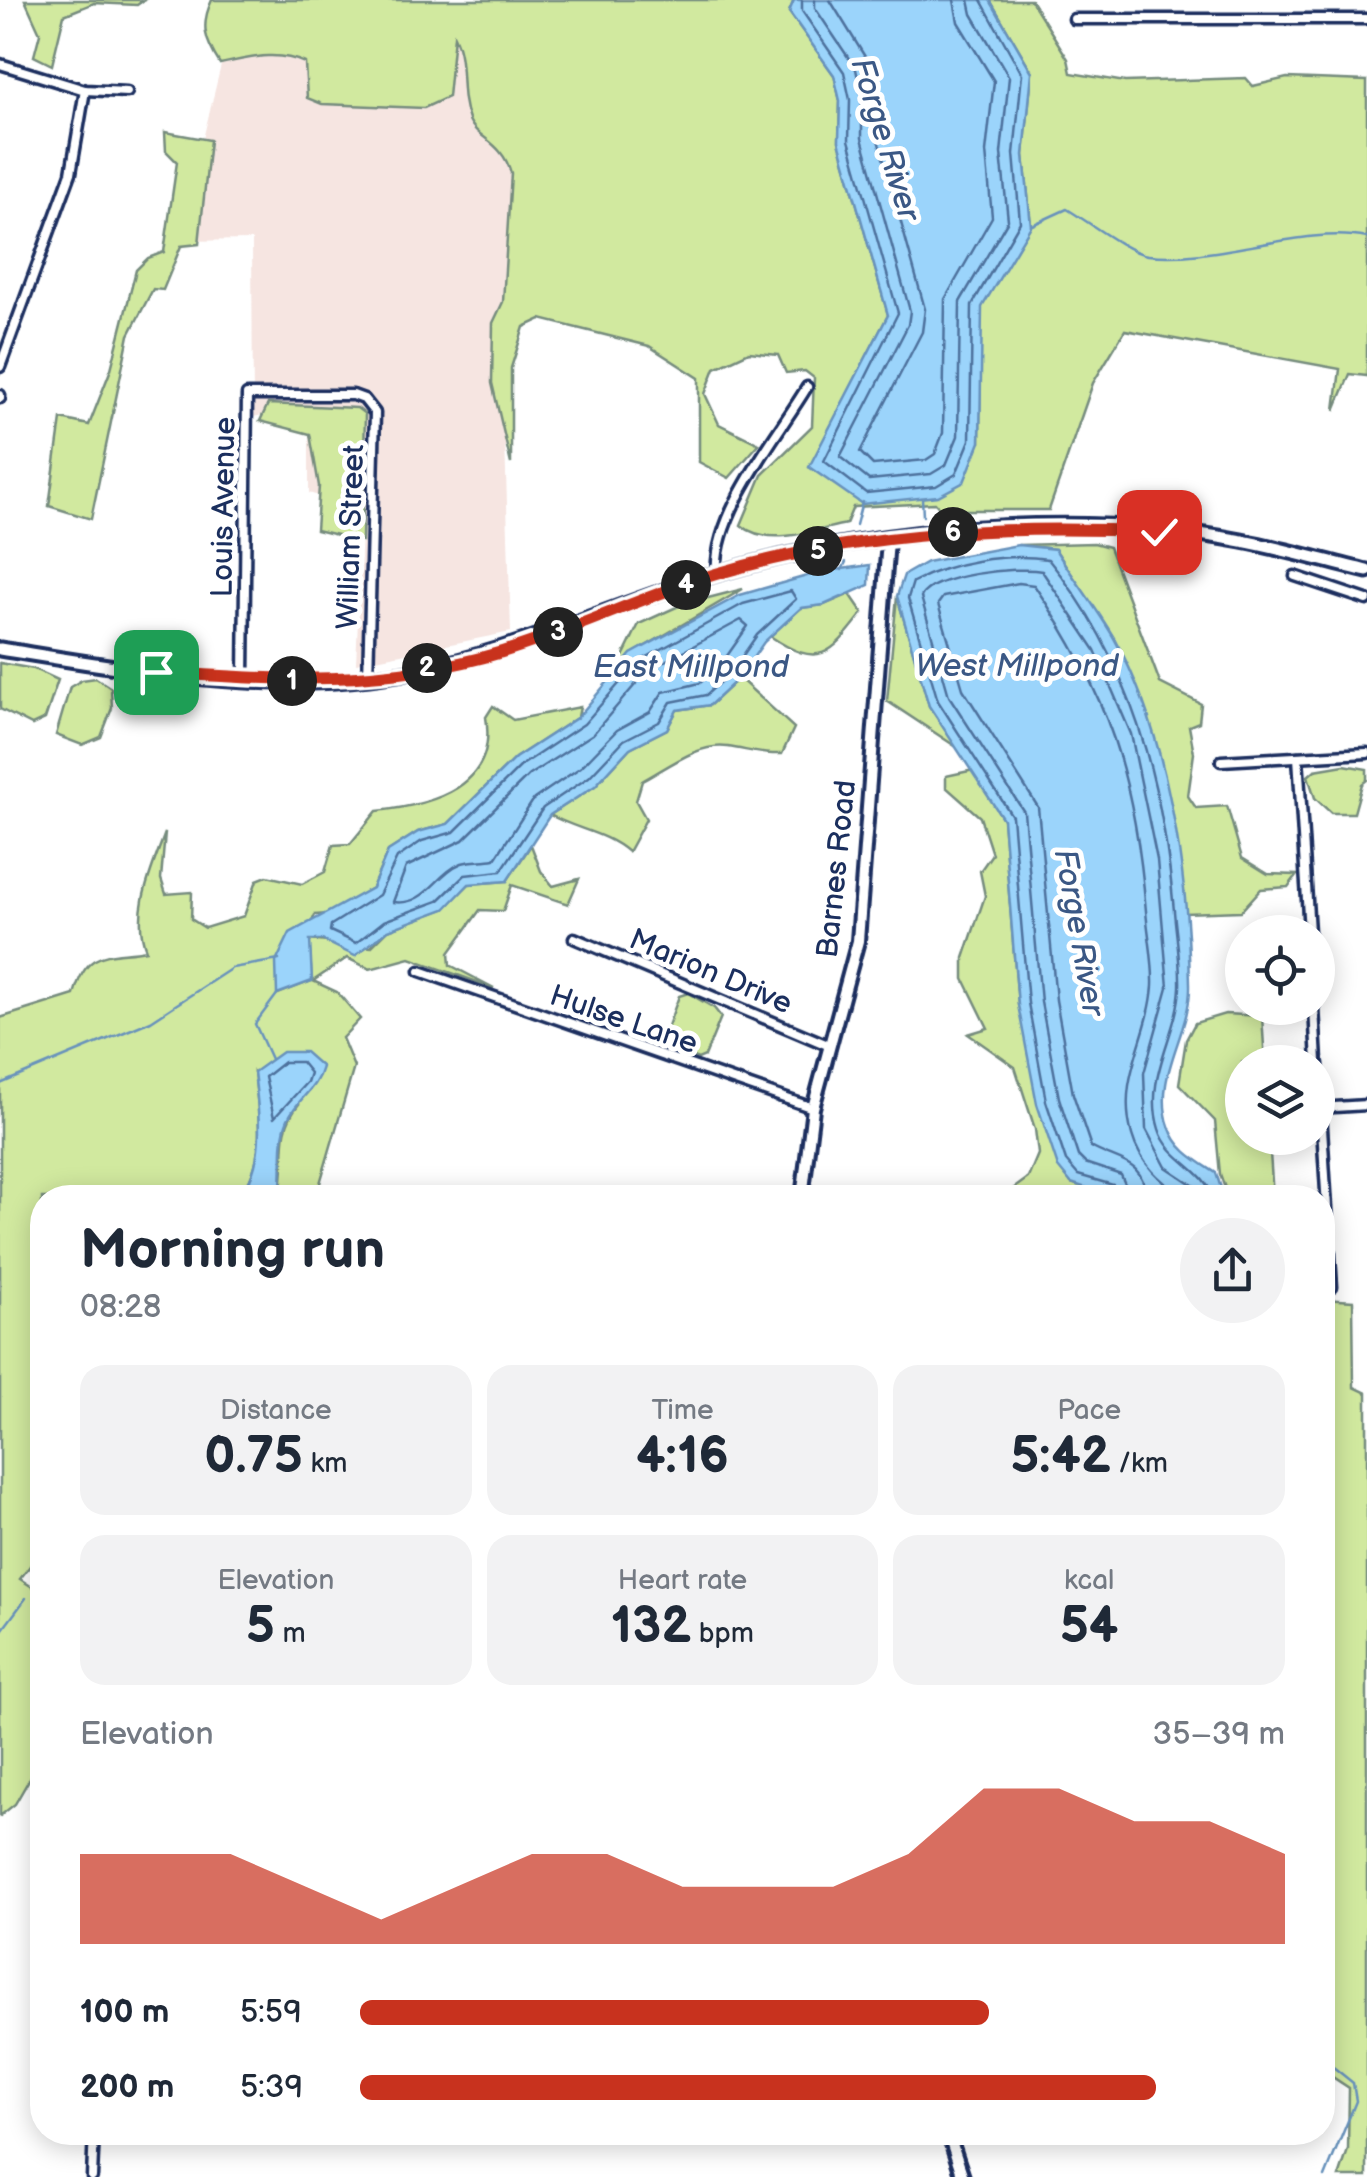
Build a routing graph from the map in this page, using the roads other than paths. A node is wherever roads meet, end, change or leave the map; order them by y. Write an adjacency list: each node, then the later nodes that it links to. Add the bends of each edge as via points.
1 (1367, 18): 2 (street)
2 (1074, 19)
3 (0, 64): 4 (street)
4 (85, 90): 5 (street); 6 (street, via 71,173)
5 (127, 92)
6 (0, 367)
7 (807, 387): 11 (street, via 727,519 715,553)
8 (247, 396): 15 (street, Louis Avenue); 16 (street, William Street, via 353,395 375,414)
9 (888, 540): 10 (main road, via 1014,529 1159,532 1240,540); 11 (main road); 23 (street, Barnes Road, via 858,941)
10 (1367, 571)
11 (717, 574): 16 (main road, via 502,652)
12 (1294, 576): 13 (street)
13 (1367, 600)
14 (0, 649): 15 (main road)
15 (244, 678): 16 (main road)
16 (368, 678)
17 (1367, 753): 18 (street)
18 (1298, 757): 19 (street); 20 (street)
19 (1221, 761)
20 (1308, 915)
21 (574, 938): 23 (street, Marion Drive)
22 (420, 972): 26 (street, Hulse Lane)
23 (830, 1046): 26 (street, Barnes Road)
24 (1367, 1105): 25 (street)
25 (1335, 1107)
26 (812, 1108): 28 (street, Barnes Road)
27 (1322, 1155): 29 (street)
28 (803, 1185)
29 (1325, 1185)
30 (93, 2145): 32 (street)
31 (952, 2145): 33 (street)
32 (92, 2177)
33 (963, 2177)

